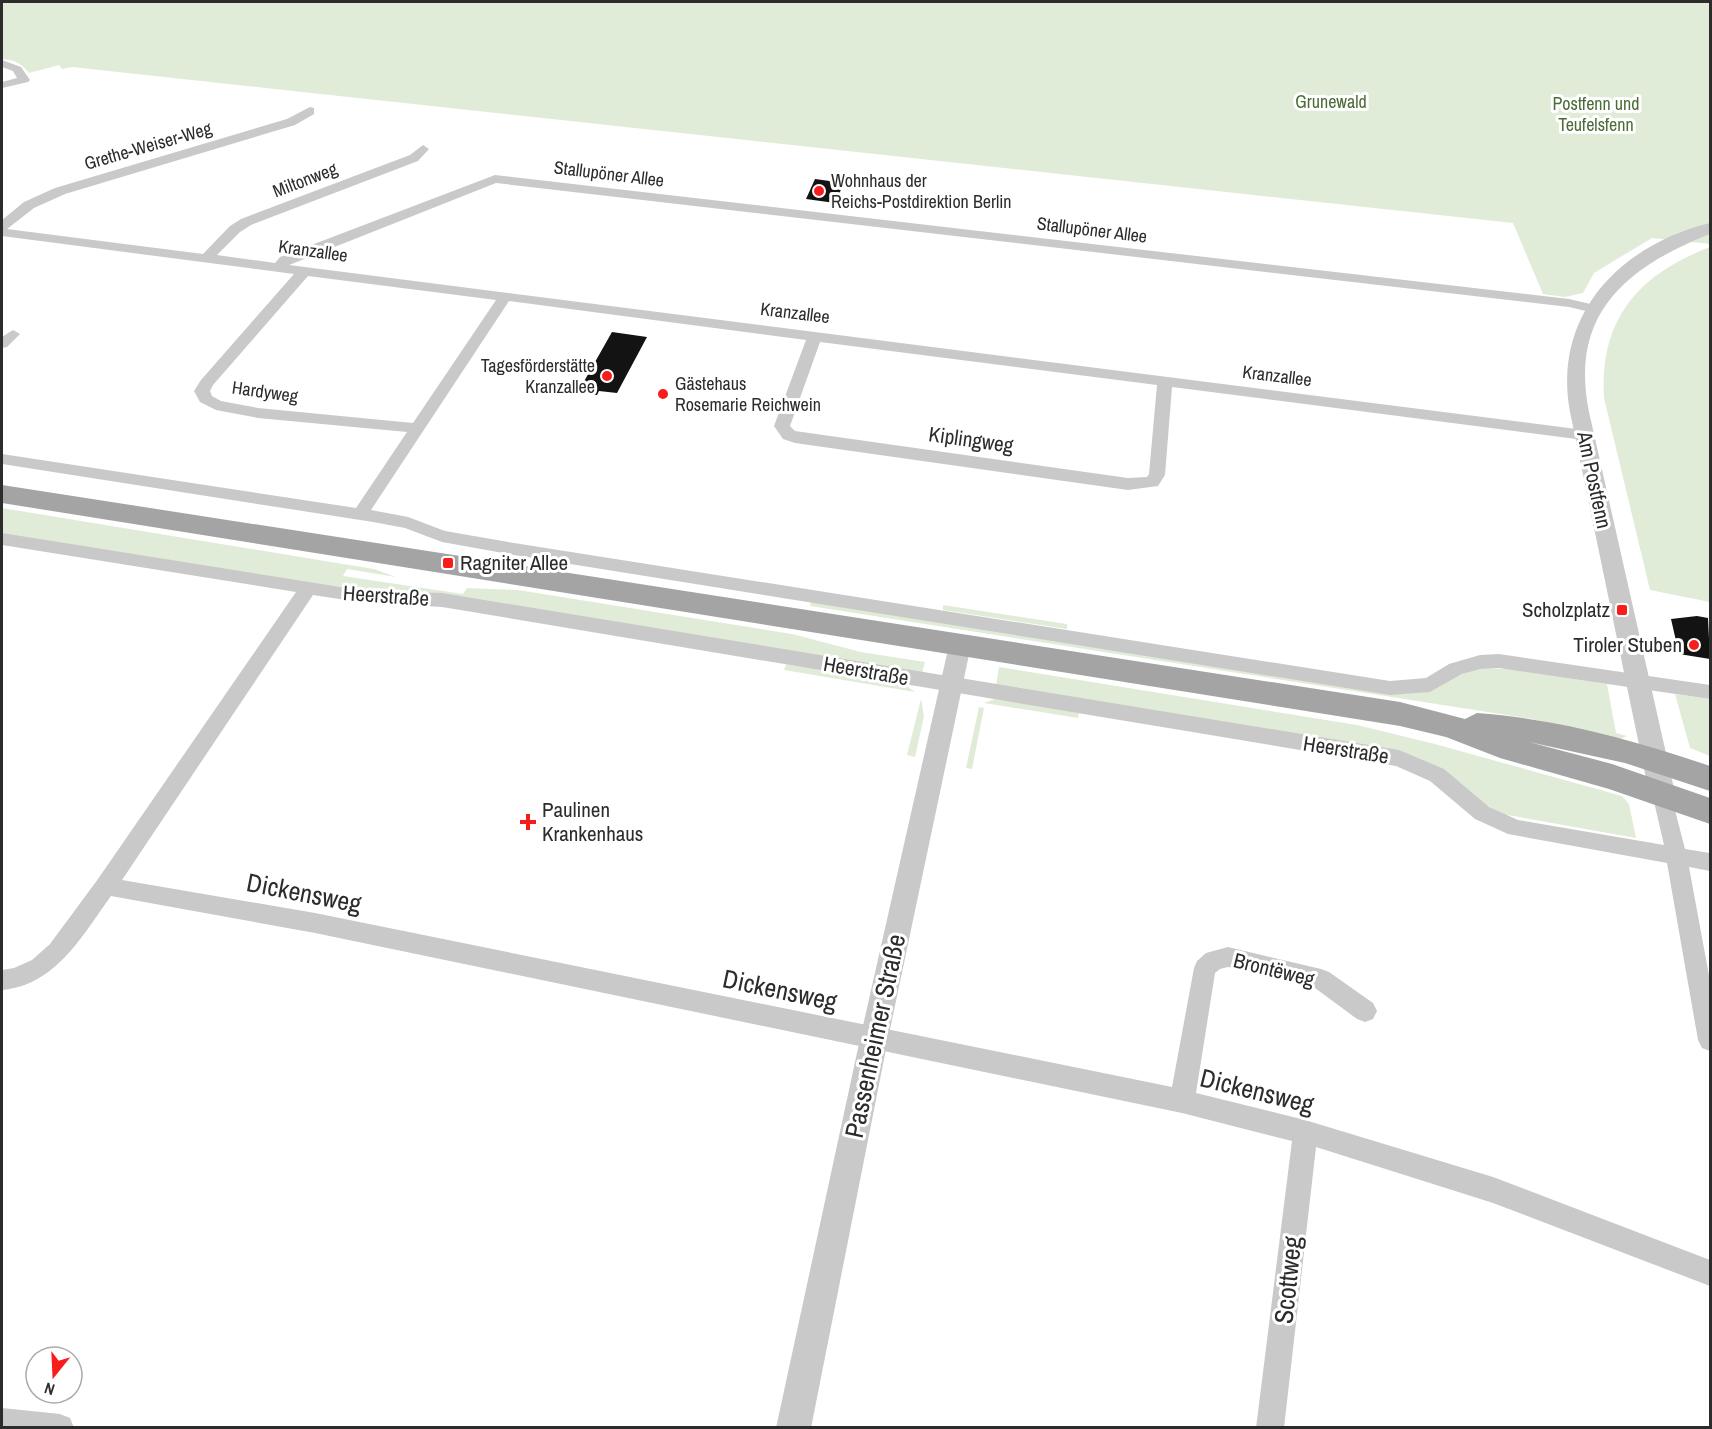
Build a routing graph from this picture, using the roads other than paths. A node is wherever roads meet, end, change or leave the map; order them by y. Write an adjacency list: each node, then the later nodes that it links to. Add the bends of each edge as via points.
1 (2, 63): 2 (street, via 18,69 24,80)
2 (2, 86)
3 (310, 111): 5 (street, Grethe-Weiser-Weg, via 291,122 60,191 29,205)
4 (423, 149): 8 (street, Miltonweg, via 414,158 239,225)
5 (2, 226)
6 (1710, 228): 12 (street, Am Postfenn, via 1671,243 1621,273)
7 (2, 232): 8 (street, Kranzallee)
8 (208, 257): 9 (street, Kranzallee)
9 (280, 266): 10 (street, Kranzallee); 12 (street, Stallupöner Allee, via 285,260 495,179 1569,303)
10 (305, 270): 11 (street, Kranzallee); 17 (street, Hardyweg, via 206,383 202,392 206,399 216,405 258,413)
11 (505, 297): 14 (street, Kranzallee); 17 (street)
12 (1594, 309): 18 (street, Am Postfenn, via 1584,333 1576,390)
13 (13, 333): 15 (street)
14 (815, 336): 16 (street, Kranzallee); 16 (street, Kiplingweg, via 782,426 789,435 1128,484 1152,482 1157,475)
15 (2, 344)
16 (1165, 381): 18 (street, Kranzallee)
17 (417, 428): 21 (street)
18 (1584, 435): 25 (street, Am Postfenn)
19 (2, 459): 21 (street)
20 (2, 494): 24 (main road, Heerstraße)
21 (360, 514): 25 (street, via 408,523 442,537 1389,688 1430,685 1456,669 1480,662 1519,662)
22 (2, 539): 23 (street, Heerstraße)
23 (308, 589): 26 (street, Heerstraße, via 442,600); 35 (street)
24 (960, 645): 26 (street, Passenheimer Straße); 28 (main road, Heerstraße, via 1400,714)
25 (1637, 679): 27 (street); 29 (street, Am Postfenn)
26 (950, 685): 33 (street, Heerstraße, via 1399,758 1437,775 1482,813 1507,825); 38 (street, Passenheimer Straße)
27 (1710, 692)
28 (1451, 726): 29 (main road, Heerstraße, via 1526,730); 31 (main road, Heerstraße, via 1511,749)
29 (1654, 758): 30 (main road, Heerstraße); 31 (street, Am Postfenn)
30 (1710, 778)
31 (1662, 793): 32 (main road, Heerstraße); 33 (street)
32 (1710, 811)
33 (1676, 856): 34 (street, Heerstraße); 39 (street)
34 (1710, 862)
35 (106, 885): 36 (street, via 58,951 40,967); 38 (street, Dickensweg, via 315,923)
36 (2, 980)
37 (1365, 1011): 40 (street, Brontëweg, via 1321,979 1228,957 1215,960 1205,968)
38 (874, 1039): 40 (street, Dickensweg); 45 (street, Passenheimer Straße)
39 (1710, 1040)
40 (1182, 1101): 41 (street, Dickensweg)
41 (1305, 1132): 42 (street, Dickensweg, via 1493,1190); 46 (street, Scottweg)
42 (1710, 1273)
43 (2, 1422): 44 (street)
44 (60, 1428)
45 (794, 1428)
46 (1270, 1428)

